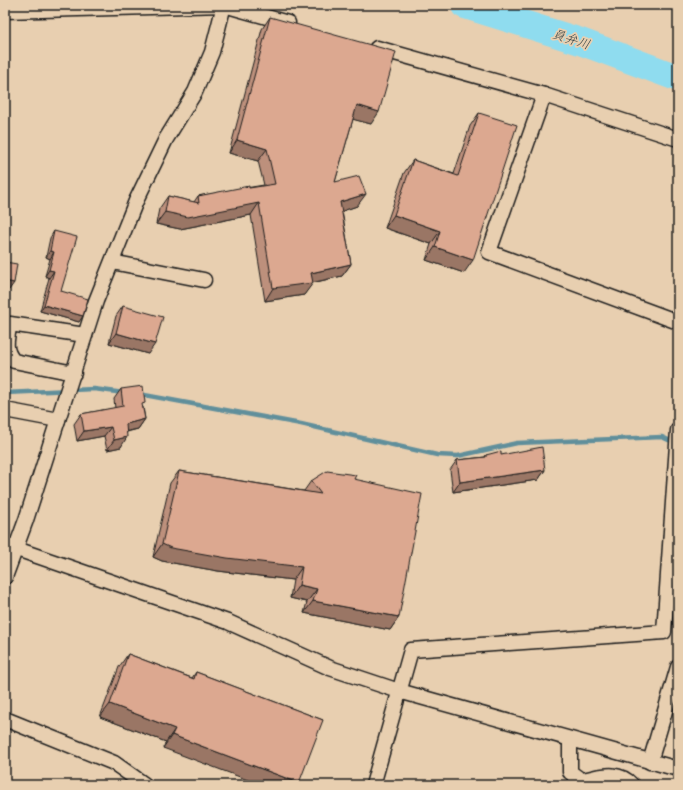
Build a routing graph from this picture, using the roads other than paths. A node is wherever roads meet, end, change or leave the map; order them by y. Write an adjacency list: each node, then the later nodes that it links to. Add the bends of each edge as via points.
1 (224, 5): 2 (street); 3 (street); 7 (street, via 212,52 195,92 166,139 136,201)
2 (5, 11)
3 (300, 27)
4 (361, 44): 5 (street)
5 (544, 95): 6 (street); 9 (street, via 489,252)
6 (678, 139)
7 (112, 262): 8 (street); 11 (street)
8 (204, 280)
9 (678, 322)
10 (7, 324): 11 (street); 12 (street, via 6,345 9,356 14,361)
11 (85, 335): 12 (street)
12 (72, 379): 14 (street)
13 (5, 410): 14 (street)
14 (58, 420): 16 (street, via 26,520)
15 (678, 430): 19 (street, via 664,632 411,650)
16 (10, 546): 17 (street); 19 (street, via 228,622 330,668)
17 (5, 576)
18 (678, 667): 22 (street)
19 (399, 691): 21 (street); 25 (street)
20 (5, 719): 24 (street, via 114,763)
21 (570, 740): 22 (street); 26 (street, via 570,772 581,780 614,774 624,777)
22 (650, 762): 23 (street)
23 (678, 769)
24 (145, 785)
25 (373, 785)
26 (632, 785)

